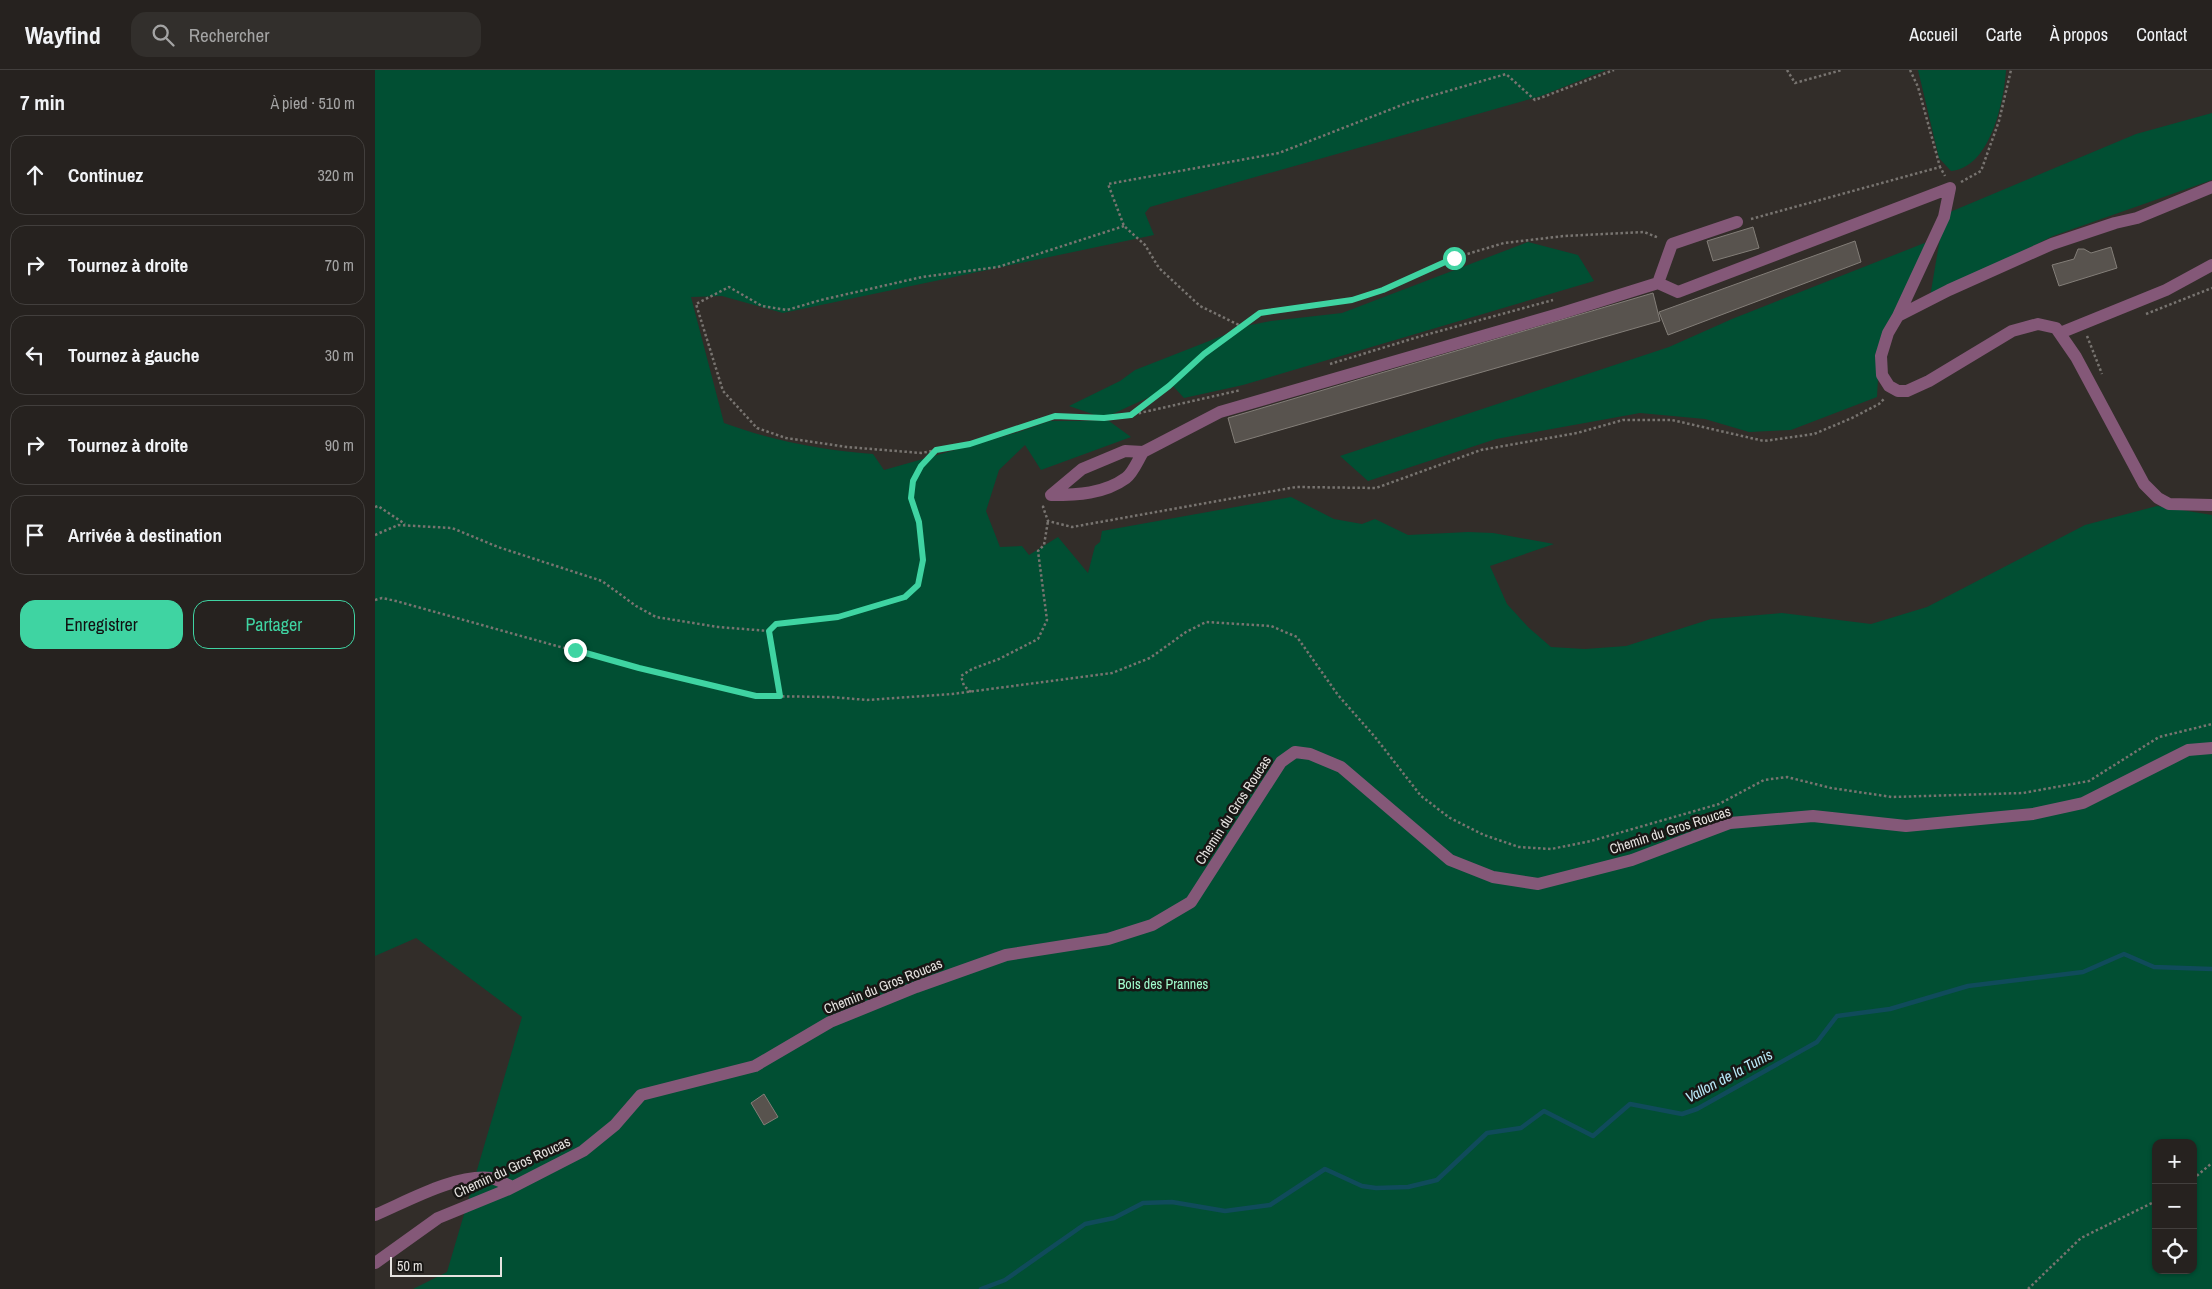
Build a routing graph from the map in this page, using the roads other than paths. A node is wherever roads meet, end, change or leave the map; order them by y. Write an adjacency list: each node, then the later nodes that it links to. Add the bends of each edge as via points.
1 (2212, 187): 5 (street, via 2137,218 2052,244)
2 (1737, 222): 4 (street, via 1672,244)
3 (2212, 265): 6 (street, via 2166,290)
4 (1658, 283): 5 (street, via 1678,292 1950,188 1944,217); 7 (street, via 1220,412)
5 (1898, 316): 6 (street, via 1888,333 1881,356 1882,375 1889,386 1898,391 1907,391 1929,381 2012,331 2038,324 2056,328)
6 (2060, 333): 8 (street, via 2144,484 2169,504)
7 (1143, 452): 7 (street, via 1125,451 1082,469 1051,495 1078,495 1103,490 1127,478)
8 (2212, 505)
9 (2212, 748): 10 (street, Chemin du Gros Roucas, via 2187,750 2083,803 2033,814 1906,826 1813,816 1730,823 1633,860 1538,884 1493,877 1450,860 1341,767 1310,754 1295,752 1281,762 1191,902 1152,925 1108,939 1006,956 916,987 830,1022 755,1066 641,1095 615,1125 583,1151)
10 (513, 1187): 11 (street, via 493,1178 473,1178 443,1186); 12 (street, Chemin du Gros Roucas, via 438,1218)
11 (375, 1216)
12 (375, 1263)

